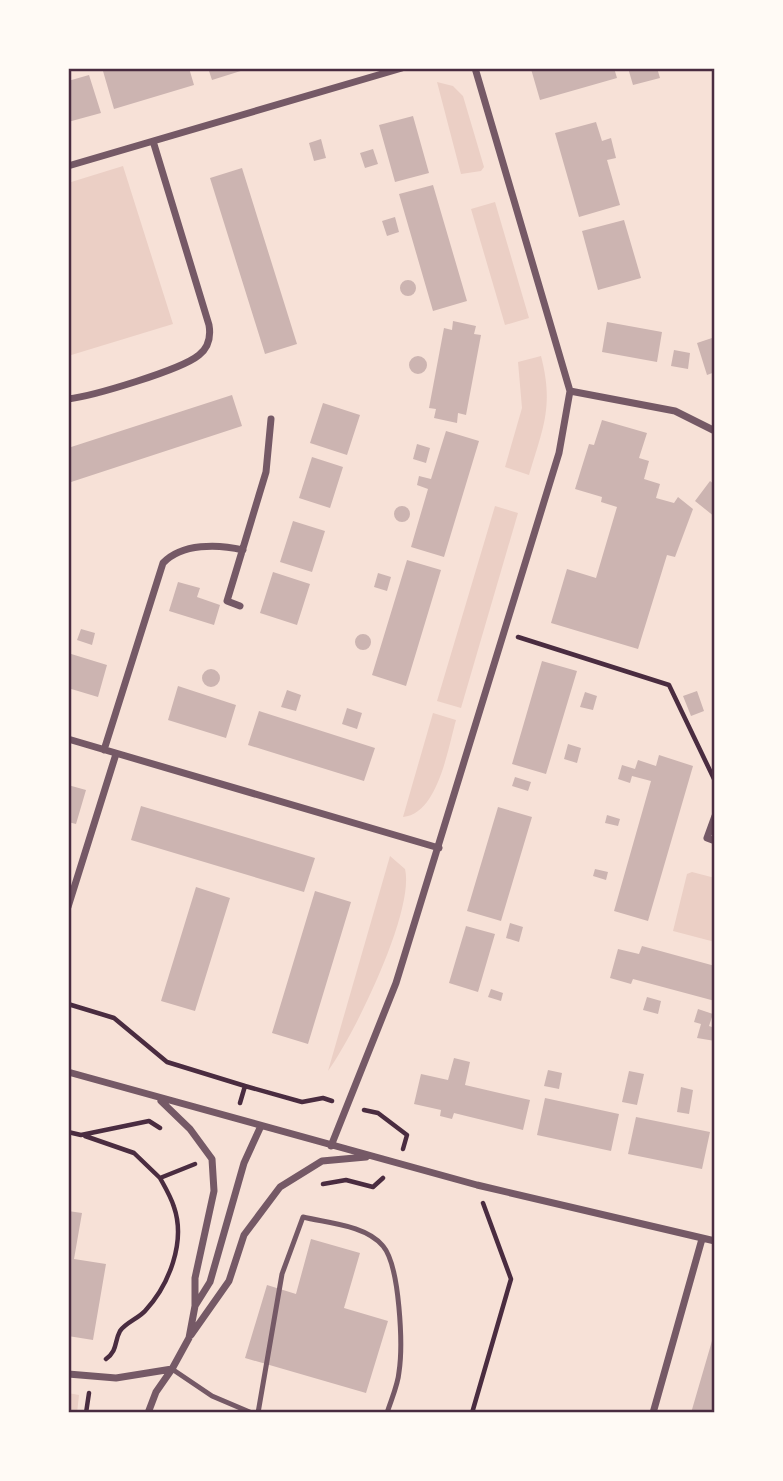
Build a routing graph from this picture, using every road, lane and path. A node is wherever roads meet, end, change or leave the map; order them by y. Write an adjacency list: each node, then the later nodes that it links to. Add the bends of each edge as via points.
1 (402, 68): 3 (street)
2 (475, 68): 5 (street)
3 (153, 141): 4 (street); 6 (street, via 209,325 209,340 201,355 183,365)
4 (68, 166)
5 (570, 391): 8 (street, via 675,411); 11 (street, via 559,453)
6 (68, 399)
7 (271, 419): 9 (street, via 266,472)
8 (715, 431)
9 (243, 550): 10 (street, via 227,601); 13 (street, via 206,546 175,554 163,563)
10 (240, 606)
11 (504, 633): 15 (path, via 669,685); 18 (street)
12 (68, 739): 13 (street)
13 (104, 750): 14 (street)
14 (116, 754): 18 (street); 19 (street)
15 (715, 781)
16 (715, 816): 17 (street, via 707,838)
17 (715, 841)
18 (439, 848): 26 (street, via 396,983)
19 (68, 907)
20 (68, 1072): 21 (street)
21 (159, 1098): 23 (street); 33 (street, via 212,1159 214,1191 194,1278)
22 (149, 1121): 25 (path)
23 (260, 1128): 26 (street); 33 (street, via 244,1163 210,1282)
24 (68, 1132): 25 (path)
25 (81, 1135): 29 (path, via 134,1153)
26 (331, 1146): 27 (street)
27 (373, 1157): 30 (street); 34 (street, via 323,1161 280,1187 244,1235 229,1281)
28 (196, 1164): 29 (path)
29 (160, 1178): 35 (path, via 175,1208 178,1234 163,1290 121,1331 114,1353)
30 (477, 1185): 31 (street); 42 (path, via 511,1279)
31 (702, 1239): 32 (street); 43 (street)
32 (715, 1241)
33 (195, 1306): 34 (street)
34 (189, 1339): 36 (street)
35 (95, 1362)
36 (172, 1369): 37 (street, via 116,1378); 38 (street); 39 (lane, via 212,1395)
37 (68, 1374)
38 (148, 1413)
39 (252, 1413)
40 (258, 1413): 41 (lane, via 282,1274 303,1217 360,1231 383,1246 396,1285 401,1334 400,1373)
41 (387, 1413)
42 (472, 1413)
43 (653, 1413)

